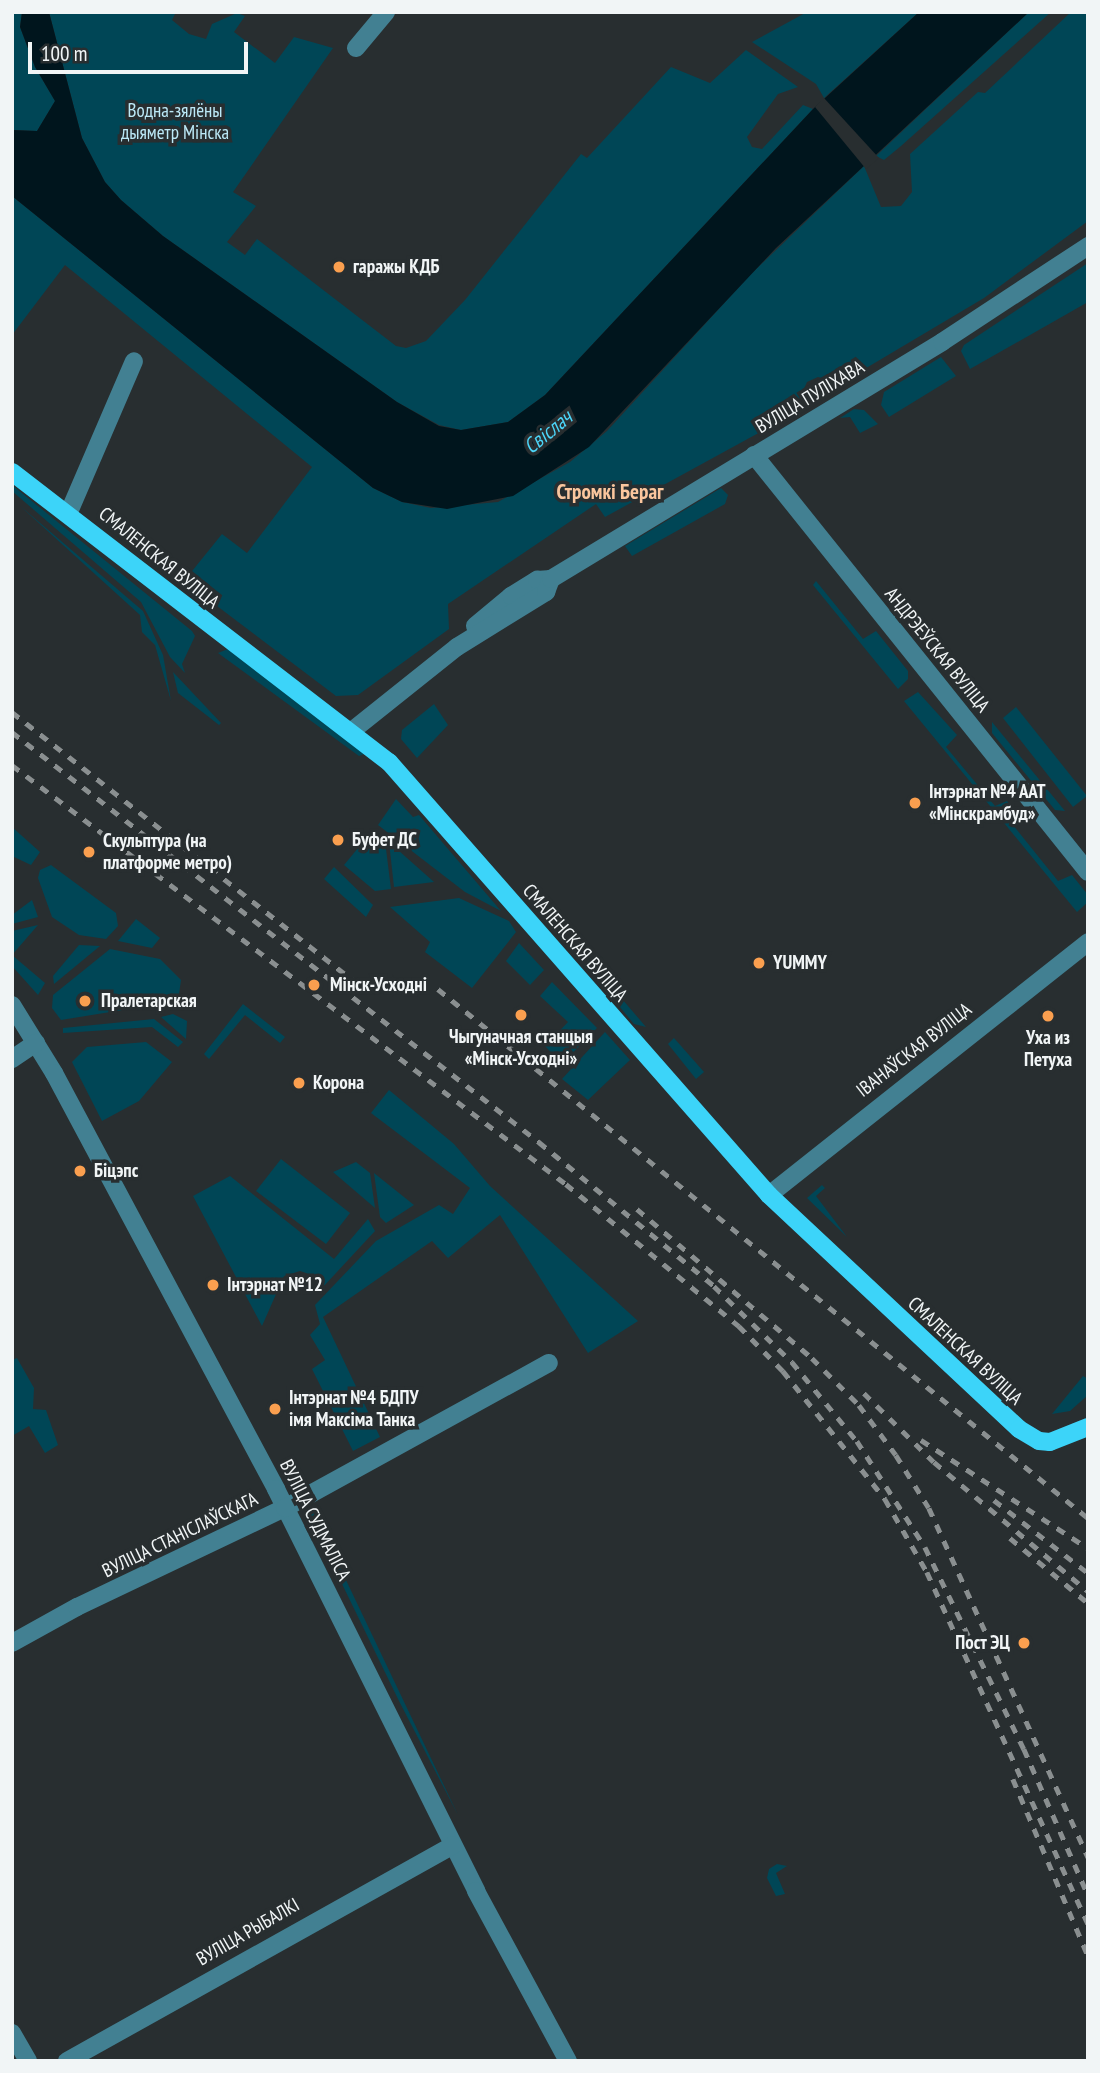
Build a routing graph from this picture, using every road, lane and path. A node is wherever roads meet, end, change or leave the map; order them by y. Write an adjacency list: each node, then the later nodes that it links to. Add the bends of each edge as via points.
1 (386, 12): 2 (street)
2 (356, 48)
3 (1088, 246): 5 (street, ВУЛІЦА ПУЛІХАВА, via 942,342)
4 (134, 361): 7 (street)
5 (754, 455): 8 (street, ВУЛІЦА ПУЛІХАВА, via 548,585 537,580 511,596); 9 (street, АНДРЭЕЎСКАЯ ВУЛІЦА)
6 (12, 472): 7 (main road, СМАЛЕНСКАЯ ВУЛІЦА)
7 (69, 512): 8 (main road, СМАЛЕНСКАЯ ВУЛІЦА, via 215,632)
8 (354, 730): 14 (main road, СМАЛЕНСКАЯ ВУЛІЦА, via 407,781)
9 (1088, 872)
10 (1088, 942): 14 (street, ІВАНАЎСКАЯ ВУЛІЦА)
11 (12, 1005): 12 (street, ВУЛІЦА СУДМАЛІСА)
12 (36, 1042): 13 (street); 17 (street, ВУЛІЦА СУДМАЛІСА)
13 (12, 1059)
14 (769, 1195): 16 (main road, СМАЛЕНСКАЯ ВУЛІЦА, via 1030,1437 1060,1441)
15 (548, 1363): 17 (street, ВУЛІЦА СТАНІСЛАЎСКАГА)
16 (1088, 1427)
17 (285, 1508): 18 (street, ВУЛІЦА СТАНІСЛАЎСКАГА, via 76,1607); 19 (street, ВУЛІЦА СУДМАЛІСА)
18 (12, 1643)
19 (453, 1845): 22 (street, ВУЛІЦА РЫБАЛКІ); 23 (street, ВУЛІЦА СУДМАЛІСА)
20 (12, 2033): 21 (street)
21 (28, 2061)
22 (67, 2061)
23 (568, 2061)

